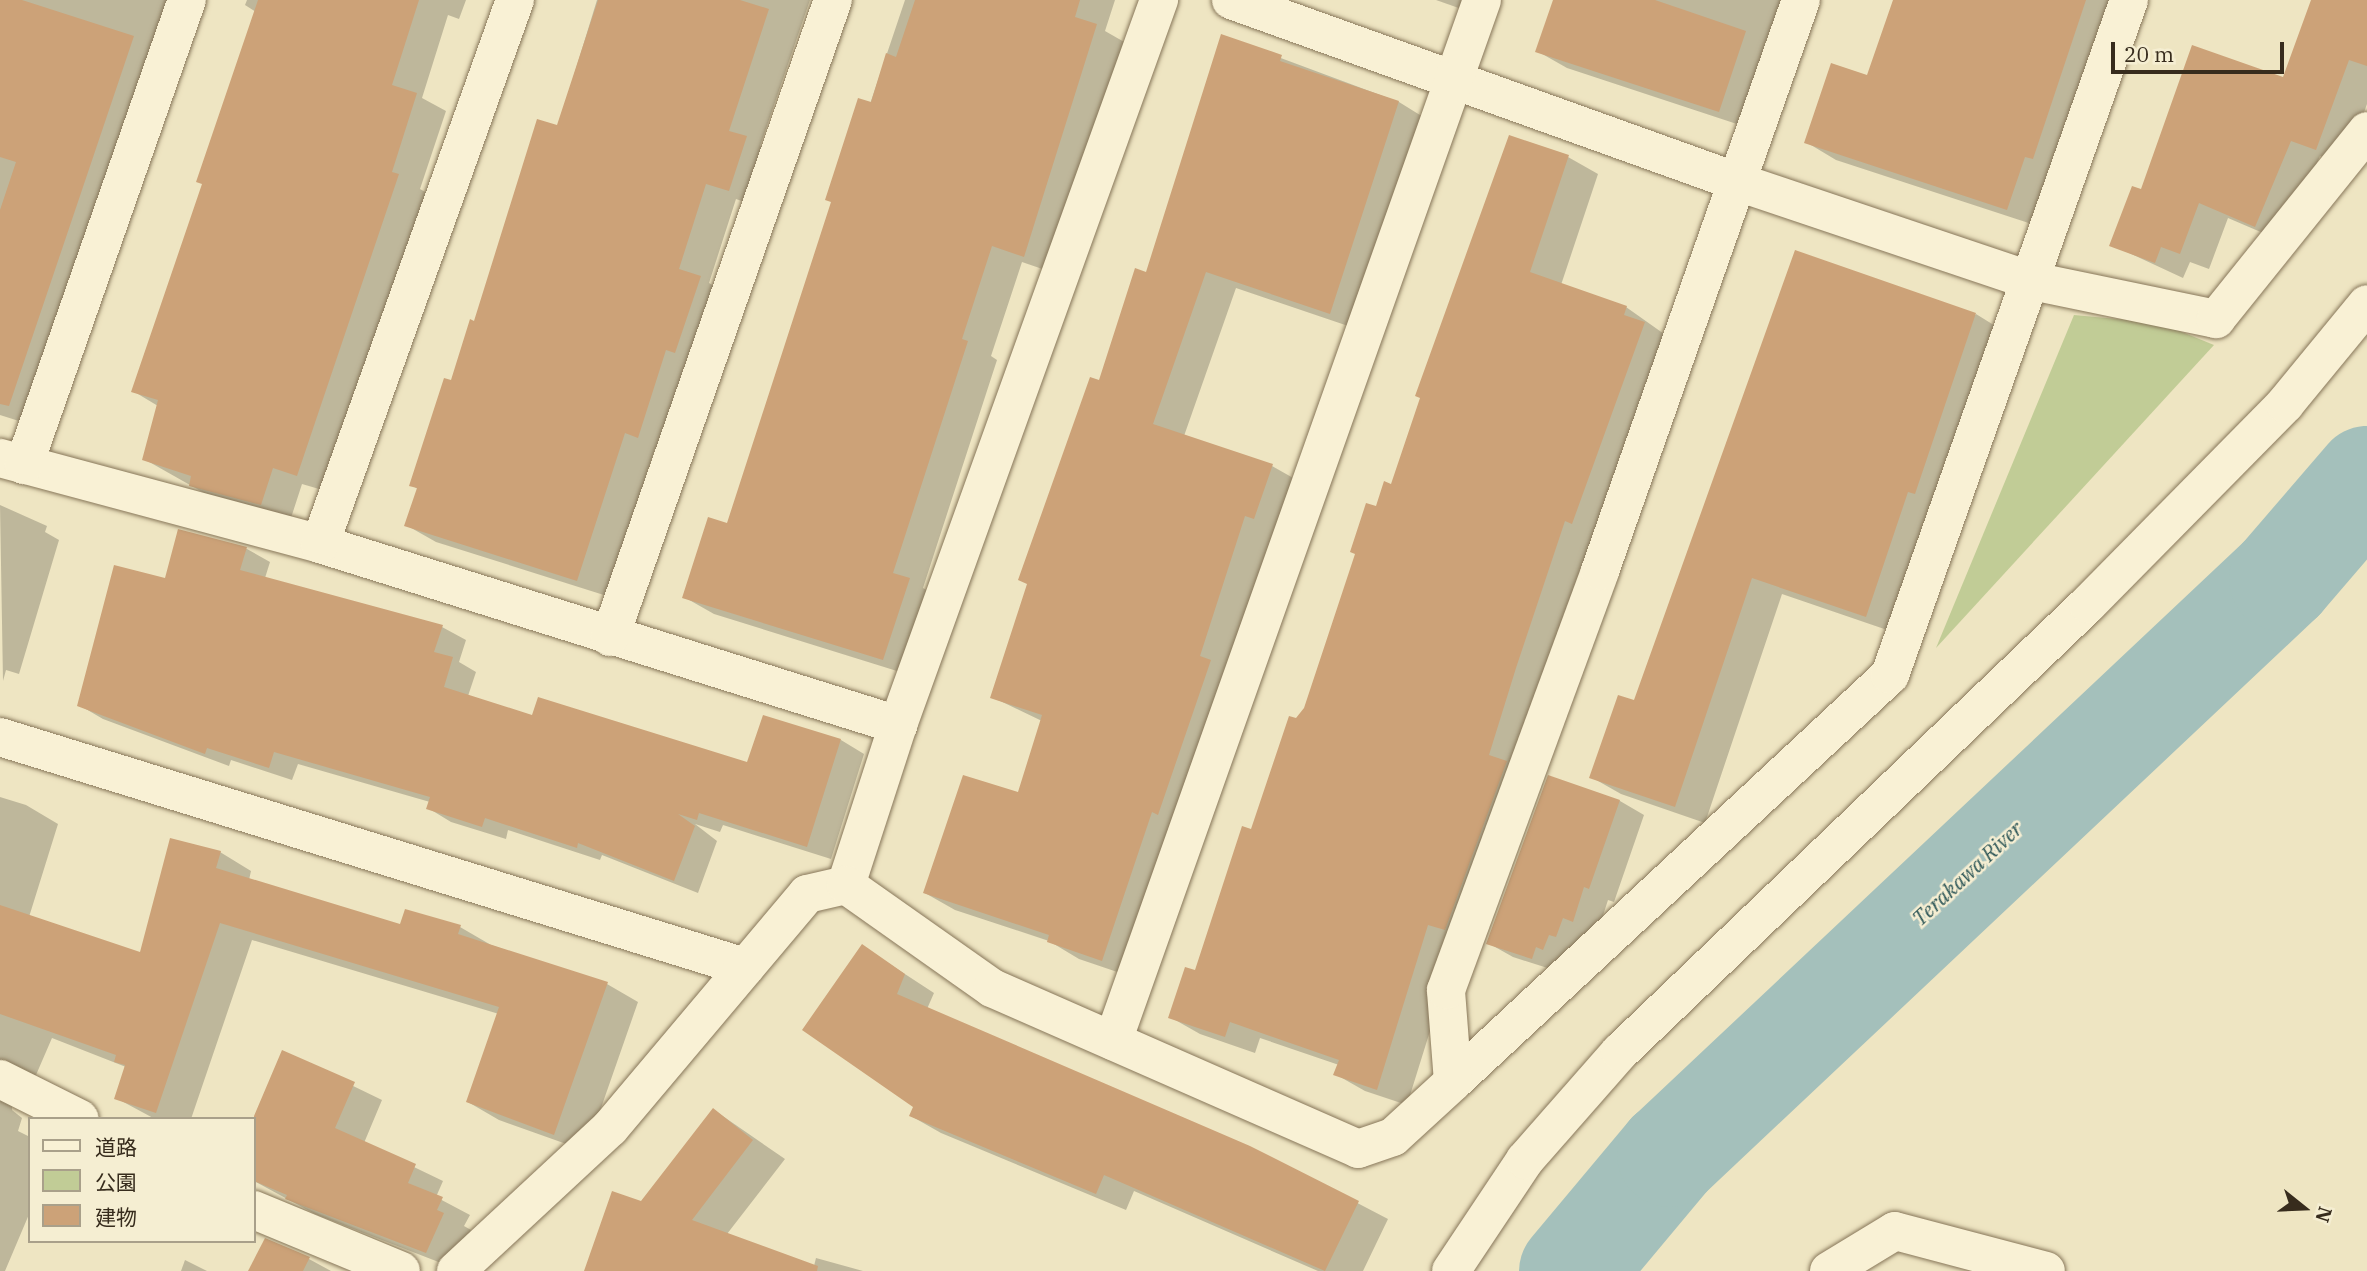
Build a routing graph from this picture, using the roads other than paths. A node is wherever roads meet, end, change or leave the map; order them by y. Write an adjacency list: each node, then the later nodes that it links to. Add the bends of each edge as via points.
1 (187, 0): 14 (street)
2 (515, 0): 15 (street)
3 (833, 0): 16 (street)
4 (1159, 0): 17 (street)
5 (1230, 0): 9 (street)
6 (1482, 0): 9 (street)
7 (1801, 0): 11 (street)
8 (2129, 0): 12 (street)
9 (1453, 82): 11 (street); 21 (street)
10 (2367, 131): 12 (street, via 2216,319)
11 (1738, 182): 12 (street); 23 (street, via 1446,990)
12 (2032, 281): 23 (street, via 1890,675)
13 (2367, 304): 28 (street, via 2285,404 2088,604 1619,1052 1525,1160)
14 (12, 461): 15 (street)
15 (320, 544): 16 (street)
16 (610, 636): 17 (street)
17 (898, 725): 19 (street)
18 (0, 737): 20 (street)
19 (846, 885): 20 (street, via 807,894); 21 (street, via 992,988)
20 (745, 967): 27 (street, via 610,1128)
21 (1113, 1041): 23 (street, via 1358,1149 1393,1137)
22 (0, 1079): 24 (street)
23 (1453, 1082)
24 (76, 1117)
25 (256, 1211): 26 (street)
26 (401, 1271)
27 (457, 1271)
28 (1451, 1271)
29 (1829, 1271): 30 (street, via 1895,1231)
30 (2046, 1271)

